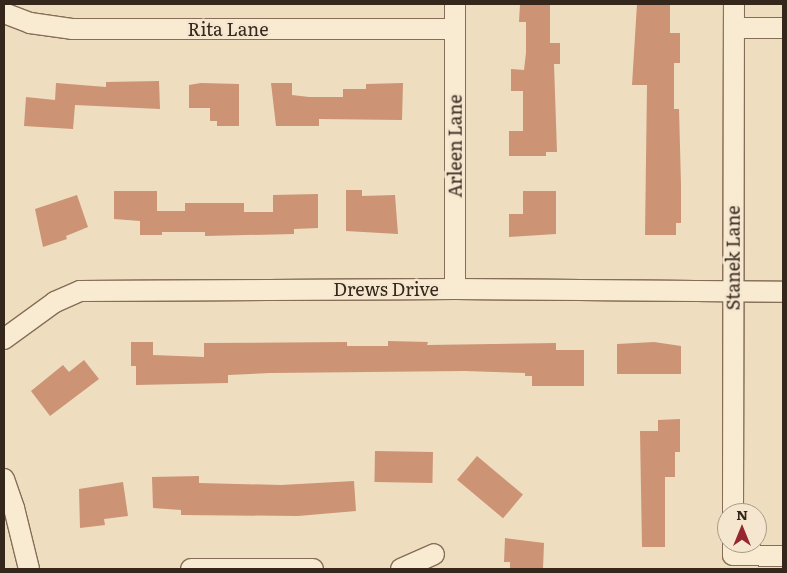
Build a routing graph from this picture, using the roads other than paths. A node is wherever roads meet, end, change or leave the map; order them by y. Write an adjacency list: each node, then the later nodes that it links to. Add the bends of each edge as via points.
1 (455, 4): 6 (street, Arleen Lane)
2 (734, 4): 4 (street, Stanek Lane)
3 (4, 13): 6 (street, Rita Lane, via 30,23 72,29)
4 (734, 28): 5 (street); 8 (street, Stanek Lane)
5 (783, 28)
6 (455, 29): 7 (street, Arleen Lane)
7 (455, 289): 8 (street, Drews Drive); 10 (street, Drews Drive, via 80,291 55,302)
8 (733, 291): 9 (street, Drews Drive); 12 (street, Stanek Lane)
9 (783, 292)
10 (4, 339)
11 (4, 479): 16 (street)
12 (733, 503)
13 (762, 553): 15 (street)
14 (434, 554): 19 (street)
15 (783, 556)
16 (29, 569)
17 (191, 569): 18 (street)
18 (313, 569)
19 (401, 569)

